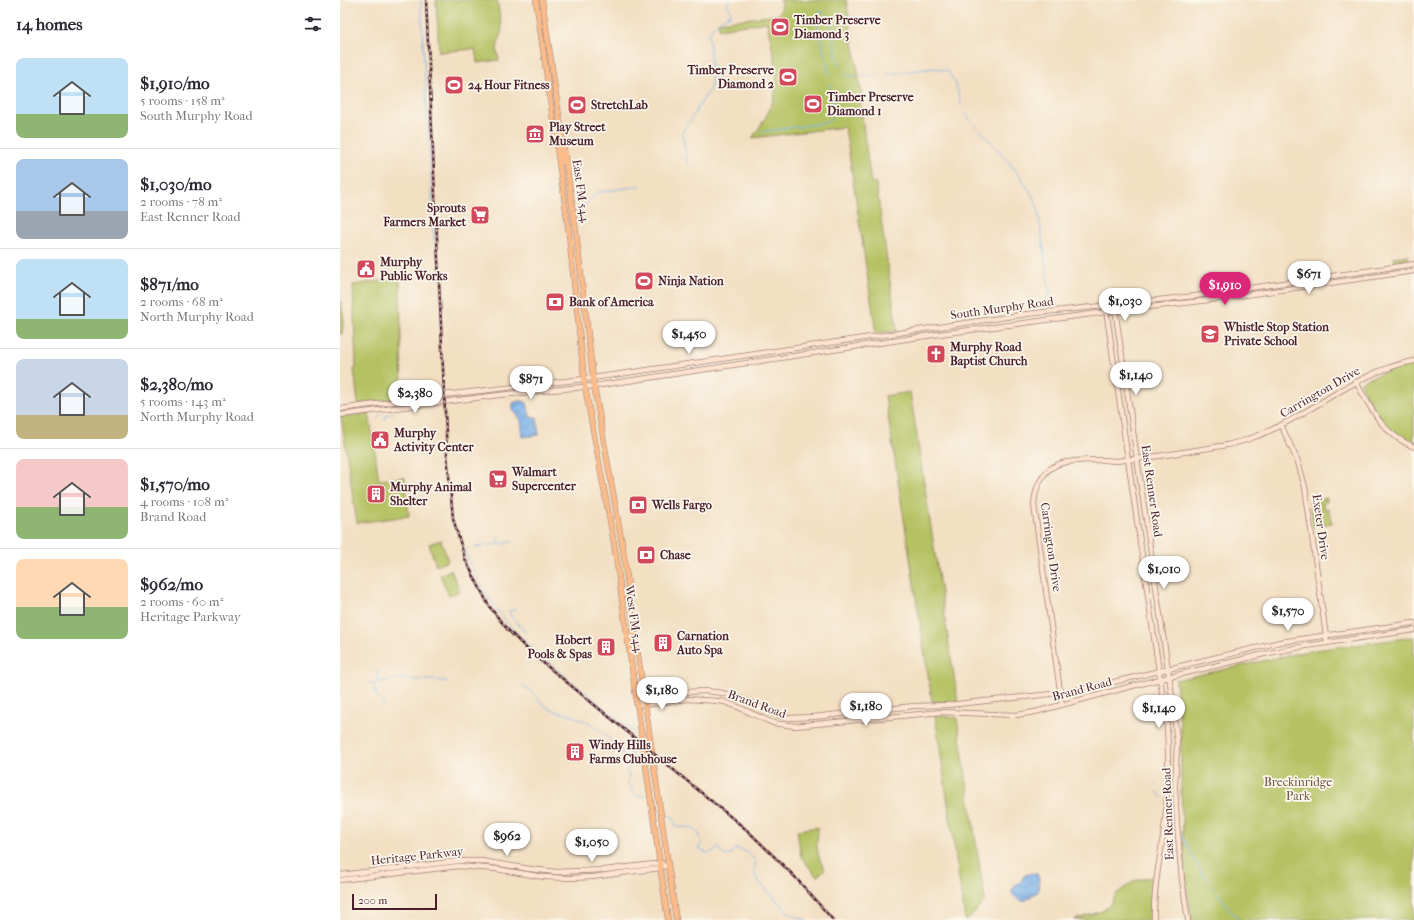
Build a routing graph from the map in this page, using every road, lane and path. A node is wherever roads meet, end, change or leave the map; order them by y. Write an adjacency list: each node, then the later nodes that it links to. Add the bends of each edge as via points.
1 (536, 0): 3 (main road, East FM 544)
2 (542, 0): 4 (main road, East FM 544)
3 (553, 124): 4 (main road, via 558,131 563,162); 11 (main road, East FM 544, via 568,225)
4 (567, 162): 12 (main road, East FM 544)
5 (1414, 264): 7 (main road, South Murphy Road, via 1195,296)
6 (1414, 271): 9 (main road, South Murphy Road)
7 (1114, 304): 8 (main road, South Murphy Road); 9 (main road, East Renner Road)
8 (1106, 305): 10 (main road, East Renner Road); 13 (main road, South Murphy Road)
9 (1115, 311): 10 (main road, South Murphy Road); 32 (main road, East Renner Road)
10 (1106, 312): 14 (main road, South Murphy Road); 33 (main road, East Renner Road)
11 (577, 316): 12 (main road); 20 (main road, East FM 544)
12 (585, 316): 19 (main road, East FM 544)
13 (955, 324): 14 (main road); 16 (main road, South Murphy Road)
14 (956, 332): 18 (main road, South Murphy Road)
15 (1414, 361): 22 (main road, Carrington Drive, via 1386,368)
16 (662, 368): 17 (main road, South Murphy Road); 18 (main road)
17 (631, 372): 19 (main road, South Murphy Road); 21 (main road)
18 (663, 375): 21 (main road, South Murphy Road)
19 (593, 378): 20 (main road, South Murphy Road); 23 (main road, East FM 544)
20 (584, 379): 24 (main road, South Murphy Road); 25 (main road, West FM 544)
21 (632, 380): 23 (main road, South Murphy Road)
22 (1356, 382): 30 (main road, Carrington Drive); 31 (main road, via 1386,429 1394,437)
23 (594, 386): 25 (main road, South Murphy Road); 34 (main road, West FM 544)
24 (506, 387): 26 (main road); 27 (main road, South Murphy Road)
25 (585, 387): 26 (main road, South Murphy Road); 35 (main road, West FM 544)
26 (507, 394): 28 (main road, South Murphy Road)
27 (345, 408): 28 (main road)
28 (348, 414): 29 (main road, South Murphy Road)
29 (340, 415)
30 (1281, 425): 32 (main road, Carrington Drive, via 1226,446); 42 (main road, Exeter Drive, via 1298,462 1305,488)
31 (1414, 447)
32 (1137, 459): 33 (main road, Carrington Drive); 46 (main road, East Renner Road)
33 (1128, 460): 47 (main road, East Renner Road); 52 (main road, Carrington Drive, via 1060,464 1047,471 1035,493 1034,505)
34 (612, 494): 35 (main road); 36 (main road, West FM 544)
35 (606, 495): 37 (main road, West FM 544)
36 (627, 577): 37 (main road); 39 (main road, West FM 544)
37 (619, 578): 40 (main road, West FM 544)
38 (1414, 623): 42 (main road, Brand Road)
39 (634, 626): 40 (main road); 54 (main road, West FM 544)
40 (626, 627): 56 (main road, West FM 544)
41 (1414, 630): 43 (main road, Brand Road)
42 (1326, 635): 43 (main road, Exeter Drive); 44 (main road, Brand Road)
43 (1327, 644): 45 (main road, Brand Road)
44 (1248, 648): 45 (main road); 46 (main road, Brand Road)
45 (1250, 657): 48 (main road, Brand Road)
46 (1168, 668): 47 (main road, Brand Road); 48 (main road, East Renner Road)
47 (1159, 671): 49 (main road, East Renner Road); 52 (main road, Brand Road)
48 (1169, 676): 49 (main road, Brand Road); 67 (main road, East Renner Road, via 1176,724 1177,824)
49 (1160, 678): 50 (main road, Brand Road); 53 (main road, East Renner Road)
50 (1146, 682): 53 (main road, via 1157,684); 58 (main road, Brand Road)
51 (685, 692): 52 (main road, Brand Road, via 722,693 789,718); 54 (main road, Brand Road); 55 (main road)
52 (1061, 693): 58 (main road, Carrington Drive)
53 (1162, 693): 66 (main road, East Renner Road, via 1169,760)
54 (644, 699): 56 (main road, Brand Road); 57 (main road, West FM 544)
55 (686, 699): 57 (main road, Brand Road); 58 (main road, Brand Road, via 725,702 773,722 795,726 942,712 1016,715)
56 (636, 703): 57 (main road, Brand Road); 60 (main road, West FM 544)
57 (645, 705): 59 (main road, West FM 544)
58 (1062, 705)
59 (668, 864): 60 (main road, Heritage Parkway); 65 (main road, West FM 544)
60 (660, 865): 61 (main road, Heritage Parkway); 64 (main road, West FM 544)
61 (604, 873): 62 (main road, Heritage Parkway, via 556,872 463,861); 63 (main road, Heritage Parkway, via 550,878 459,866)
62 (340, 875)
63 (340, 880)
64 (668, 920)
65 (676, 920)
66 (1154, 920)
67 (1188, 920)

